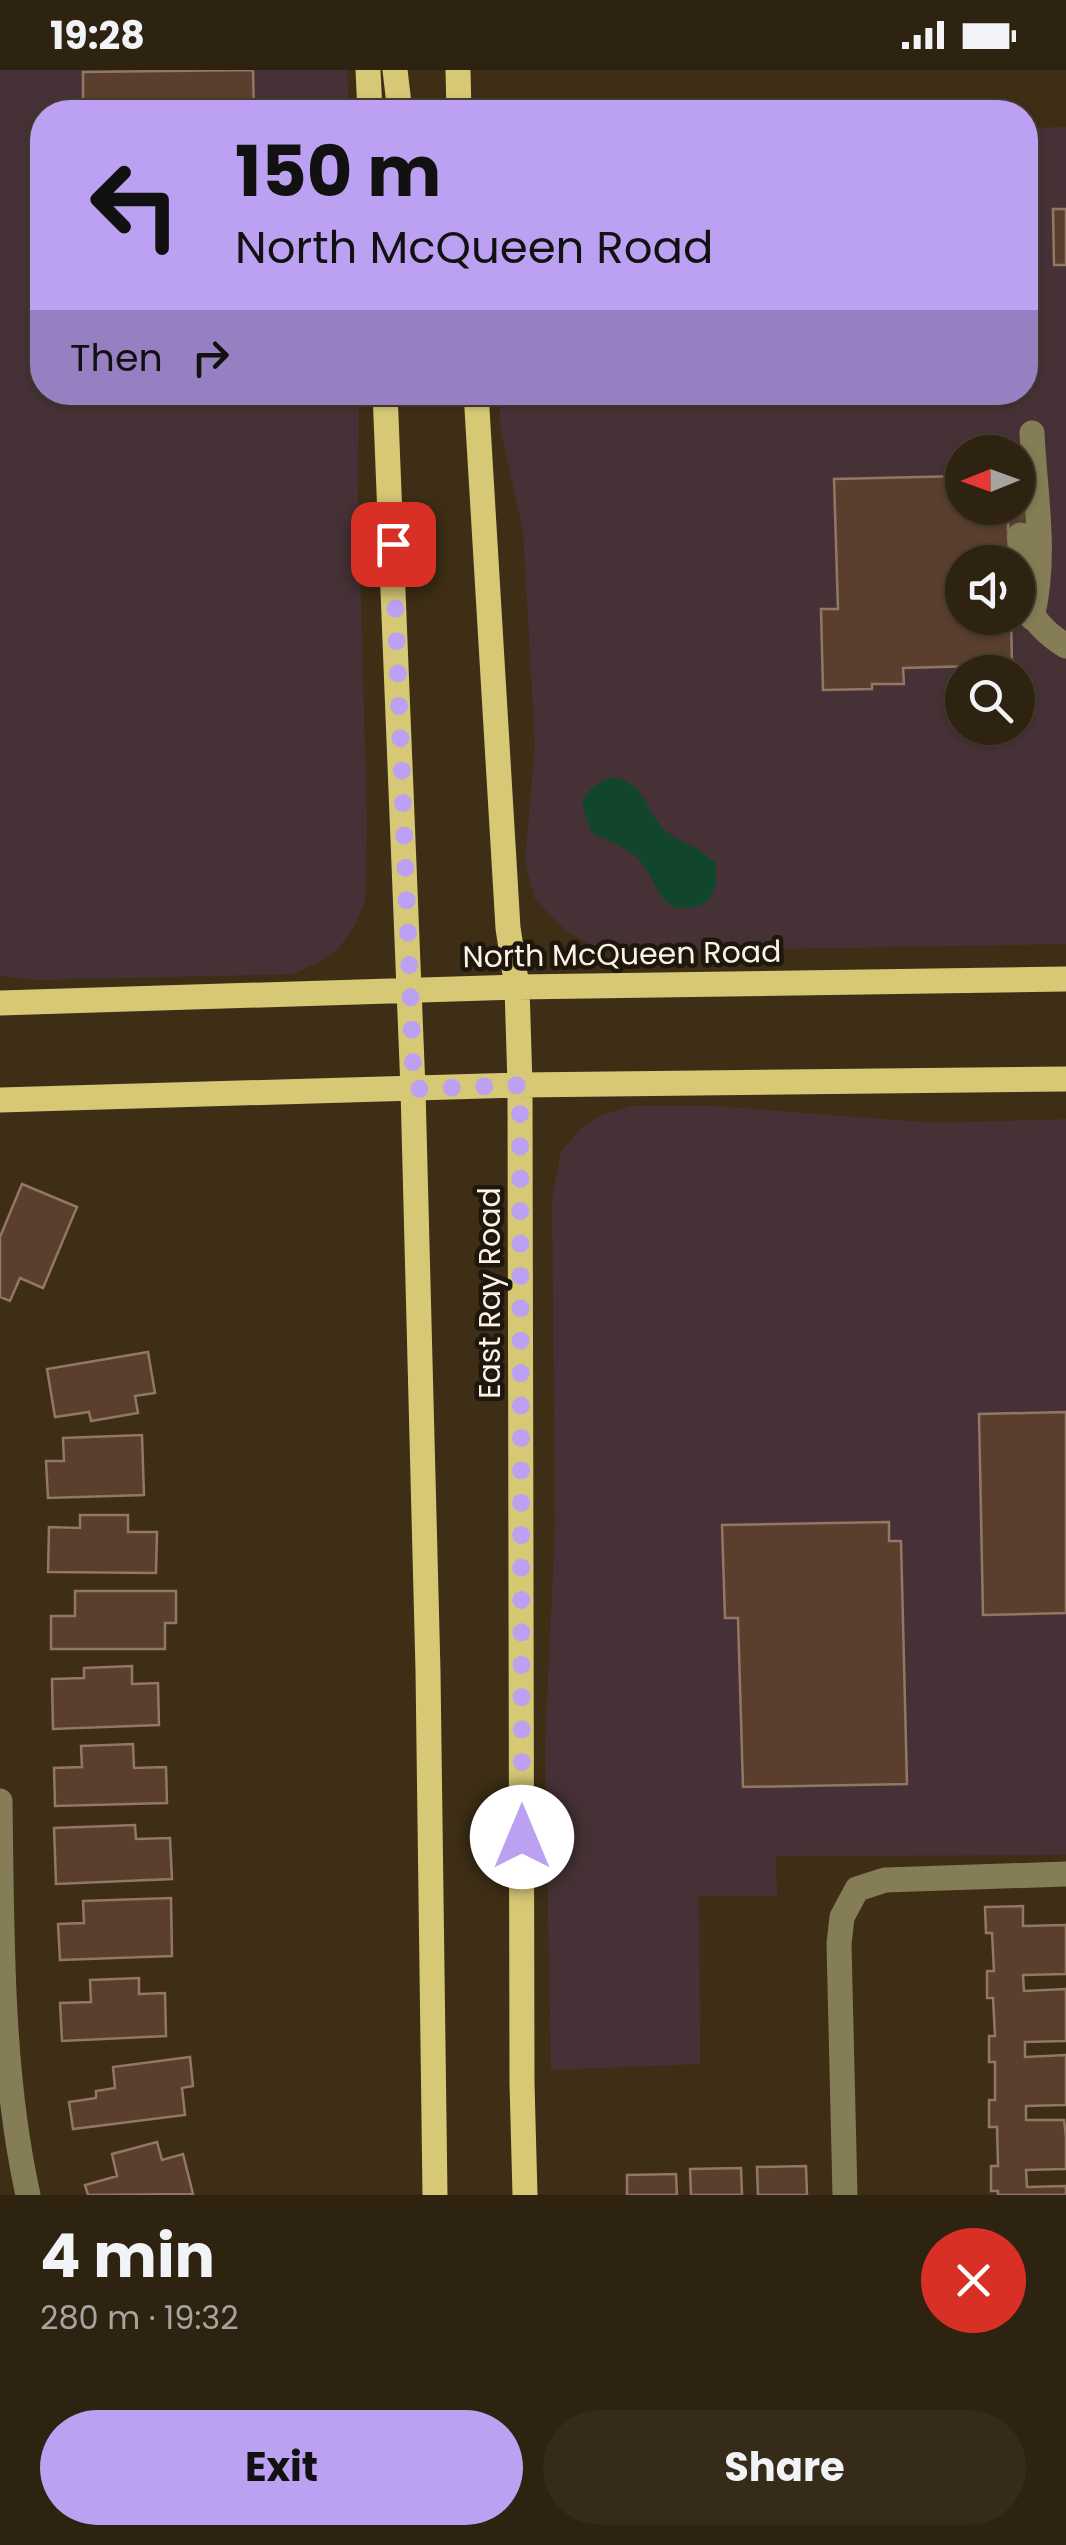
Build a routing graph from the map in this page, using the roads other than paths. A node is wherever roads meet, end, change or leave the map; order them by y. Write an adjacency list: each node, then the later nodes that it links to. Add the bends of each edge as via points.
1 (368, 70): 4 (main road)
2 (394, 70): 5 (main road)
3 (458, 70): 6 (main road)
4 (369, 100)
5 (398, 100)
6 (459, 100)
7 (385, 405): 19 (main road)
8 (472, 405): 10 (main road)
9 (476, 405): 10 (main road, East Ray Road)
10 (477, 419): 18 (main road, East Ray Road)
11 (1035, 475): 14 (street)
12 (1020, 535): 13 (street)
13 (1020, 545)
14 (1035, 603)
15 (1035, 622): 16 (street)
16 (1066, 646)
17 (1066, 978): 18 (main road, North McQueen Road)
18 (517, 986): 19 (main road, North McQueen Road); 22 (main road, East Ray Road)
19 (411, 992): 20 (main road, North McQueen Road); 23 (main road)
20 (0, 1003)
21 (1066, 1079): 22 (main road)
22 (520, 1085): 23 (main road); 29 (main road, East Ray Road)
23 (414, 1089): 24 (main road); 28 (main road)
24 (0, 1100)
25 (0, 1801): 27 (street, via 4,2029)
26 (1066, 1874): 30 (street, via 885,1880 857,1889 842,1917 839,1944)
27 (28, 2195)
28 (436, 2195)
29 (525, 2195)
30 (845, 2195)

